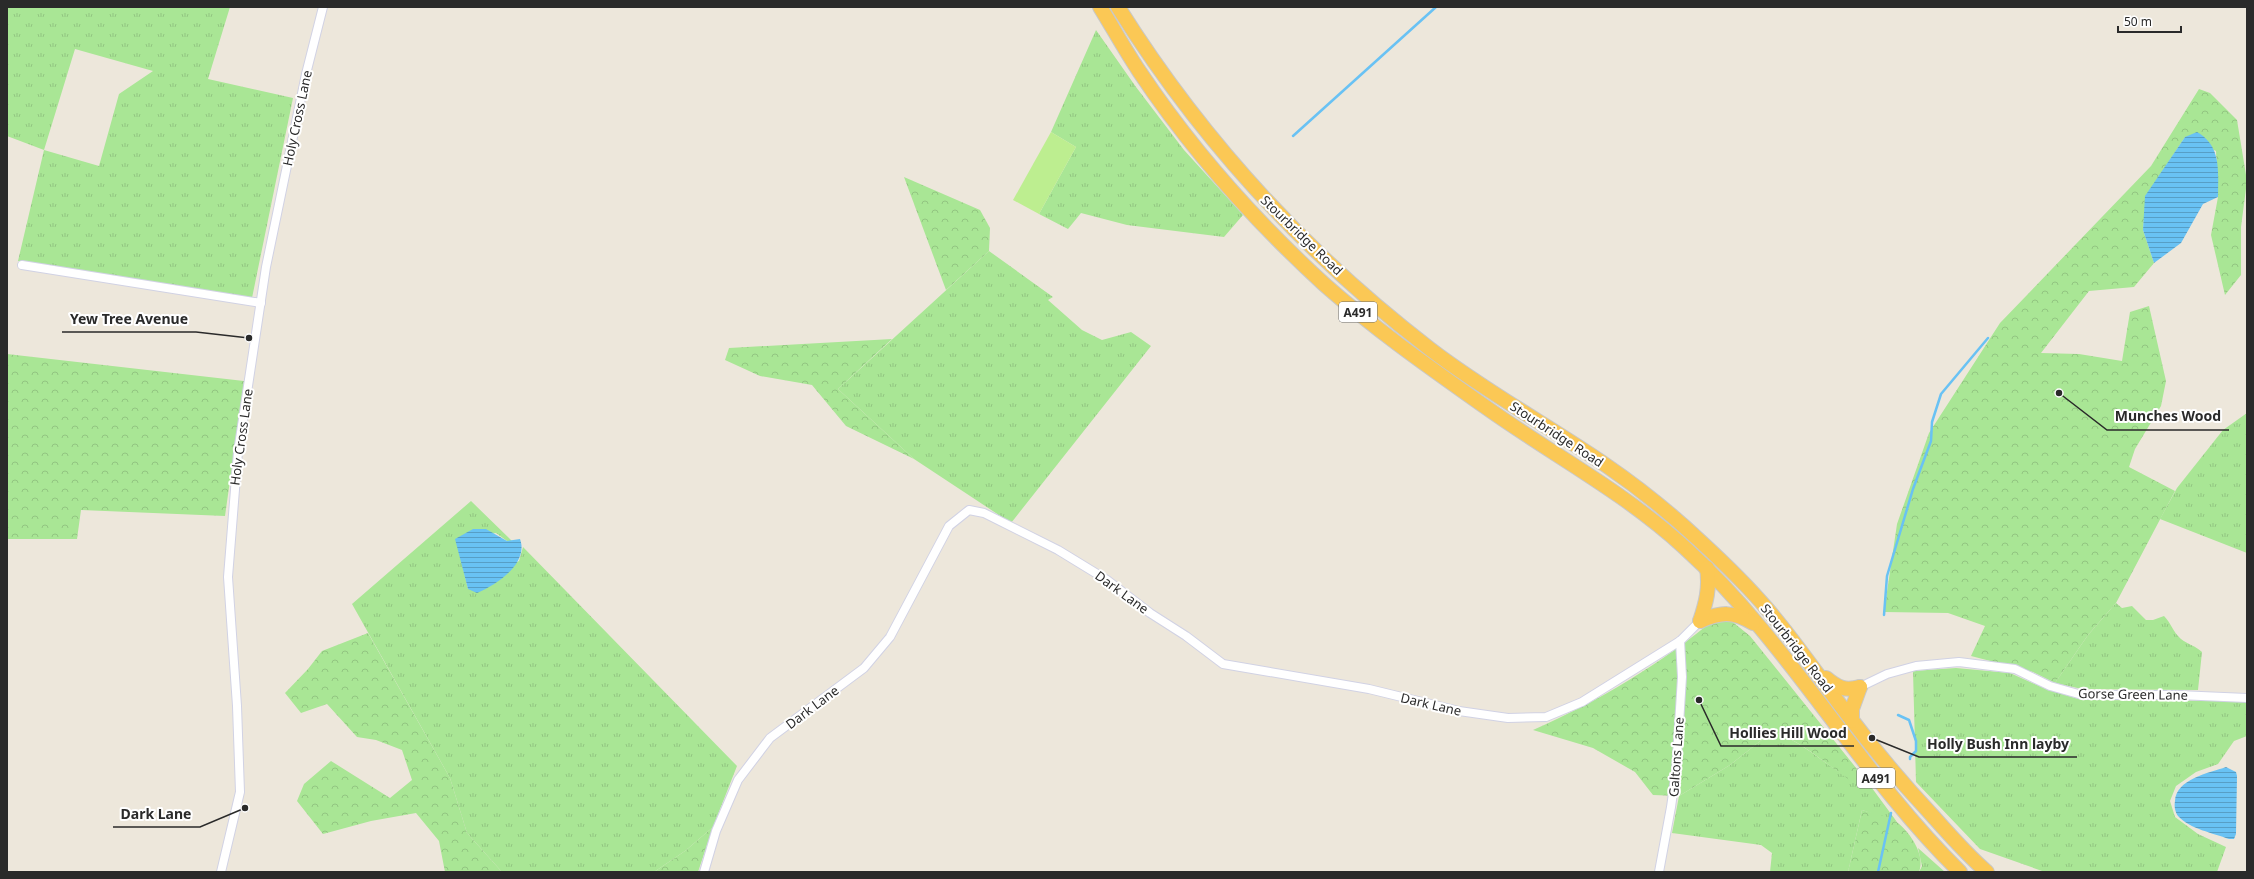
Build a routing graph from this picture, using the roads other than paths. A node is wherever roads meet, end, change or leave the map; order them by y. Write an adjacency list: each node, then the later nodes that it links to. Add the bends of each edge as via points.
1 (323, 7): 5 (street, Holy Cross Lane, via 306,74)
2 (1100, 7): 6 (highway, Stourbridge Road / A491, via 1139,71 1198,151 1248,209 1325,285 1385,335 1491,411 1645,514)
3 (1118, 7): 10 (highway, Stourbridge Road / A491, via 1166,79 1215,144 1262,198 1320,255 1430,349 1608,467 1668,513 1754,593)
4 (22, 265): 5 (street)
5 (261, 303): 14 (street, Holy Cross Lane, via 238,452 230,534 228,576 240,792)
6 (1707, 568): 7 (highway, via 1708,599); 8 (highway, Stourbridge Road / A491)
7 (1700, 621): 8 (highway, via 1729,613); 9 (street, Dark Lane)
8 (1761, 627): 17 (highway, Stourbridge Road / A491, via 1871,772 1936,849)
9 (1680, 641): 15 (street, Dark Lane, via 1582,702 1546,717 1508,718 1459,710 1369,689 1223,664 1107,580 1058,550 984,514 969,510 949,526 890,638 864,668 770,738 738,780 716,831); 16 (street, Galtons Lane, via 1682,677 1676,772)
10 (1814, 670): 11 (highway, via 1838,688); 13 (highway, Stourbridge Road / A491)
11 (1860, 687): 12 (street, Gorse Green Lane, via 1887,674 1916,666 1959,662 2014,669 2050,686 2082,695); 13 (highway, via 1852,709)
12 (2247, 698)
13 (1852, 721): 18 (highway, Stourbridge Road / A491, via 1920,802)
14 (221, 872)
15 (704, 872)
16 (1659, 872)
17 (1960, 872)
18 (1987, 872)

